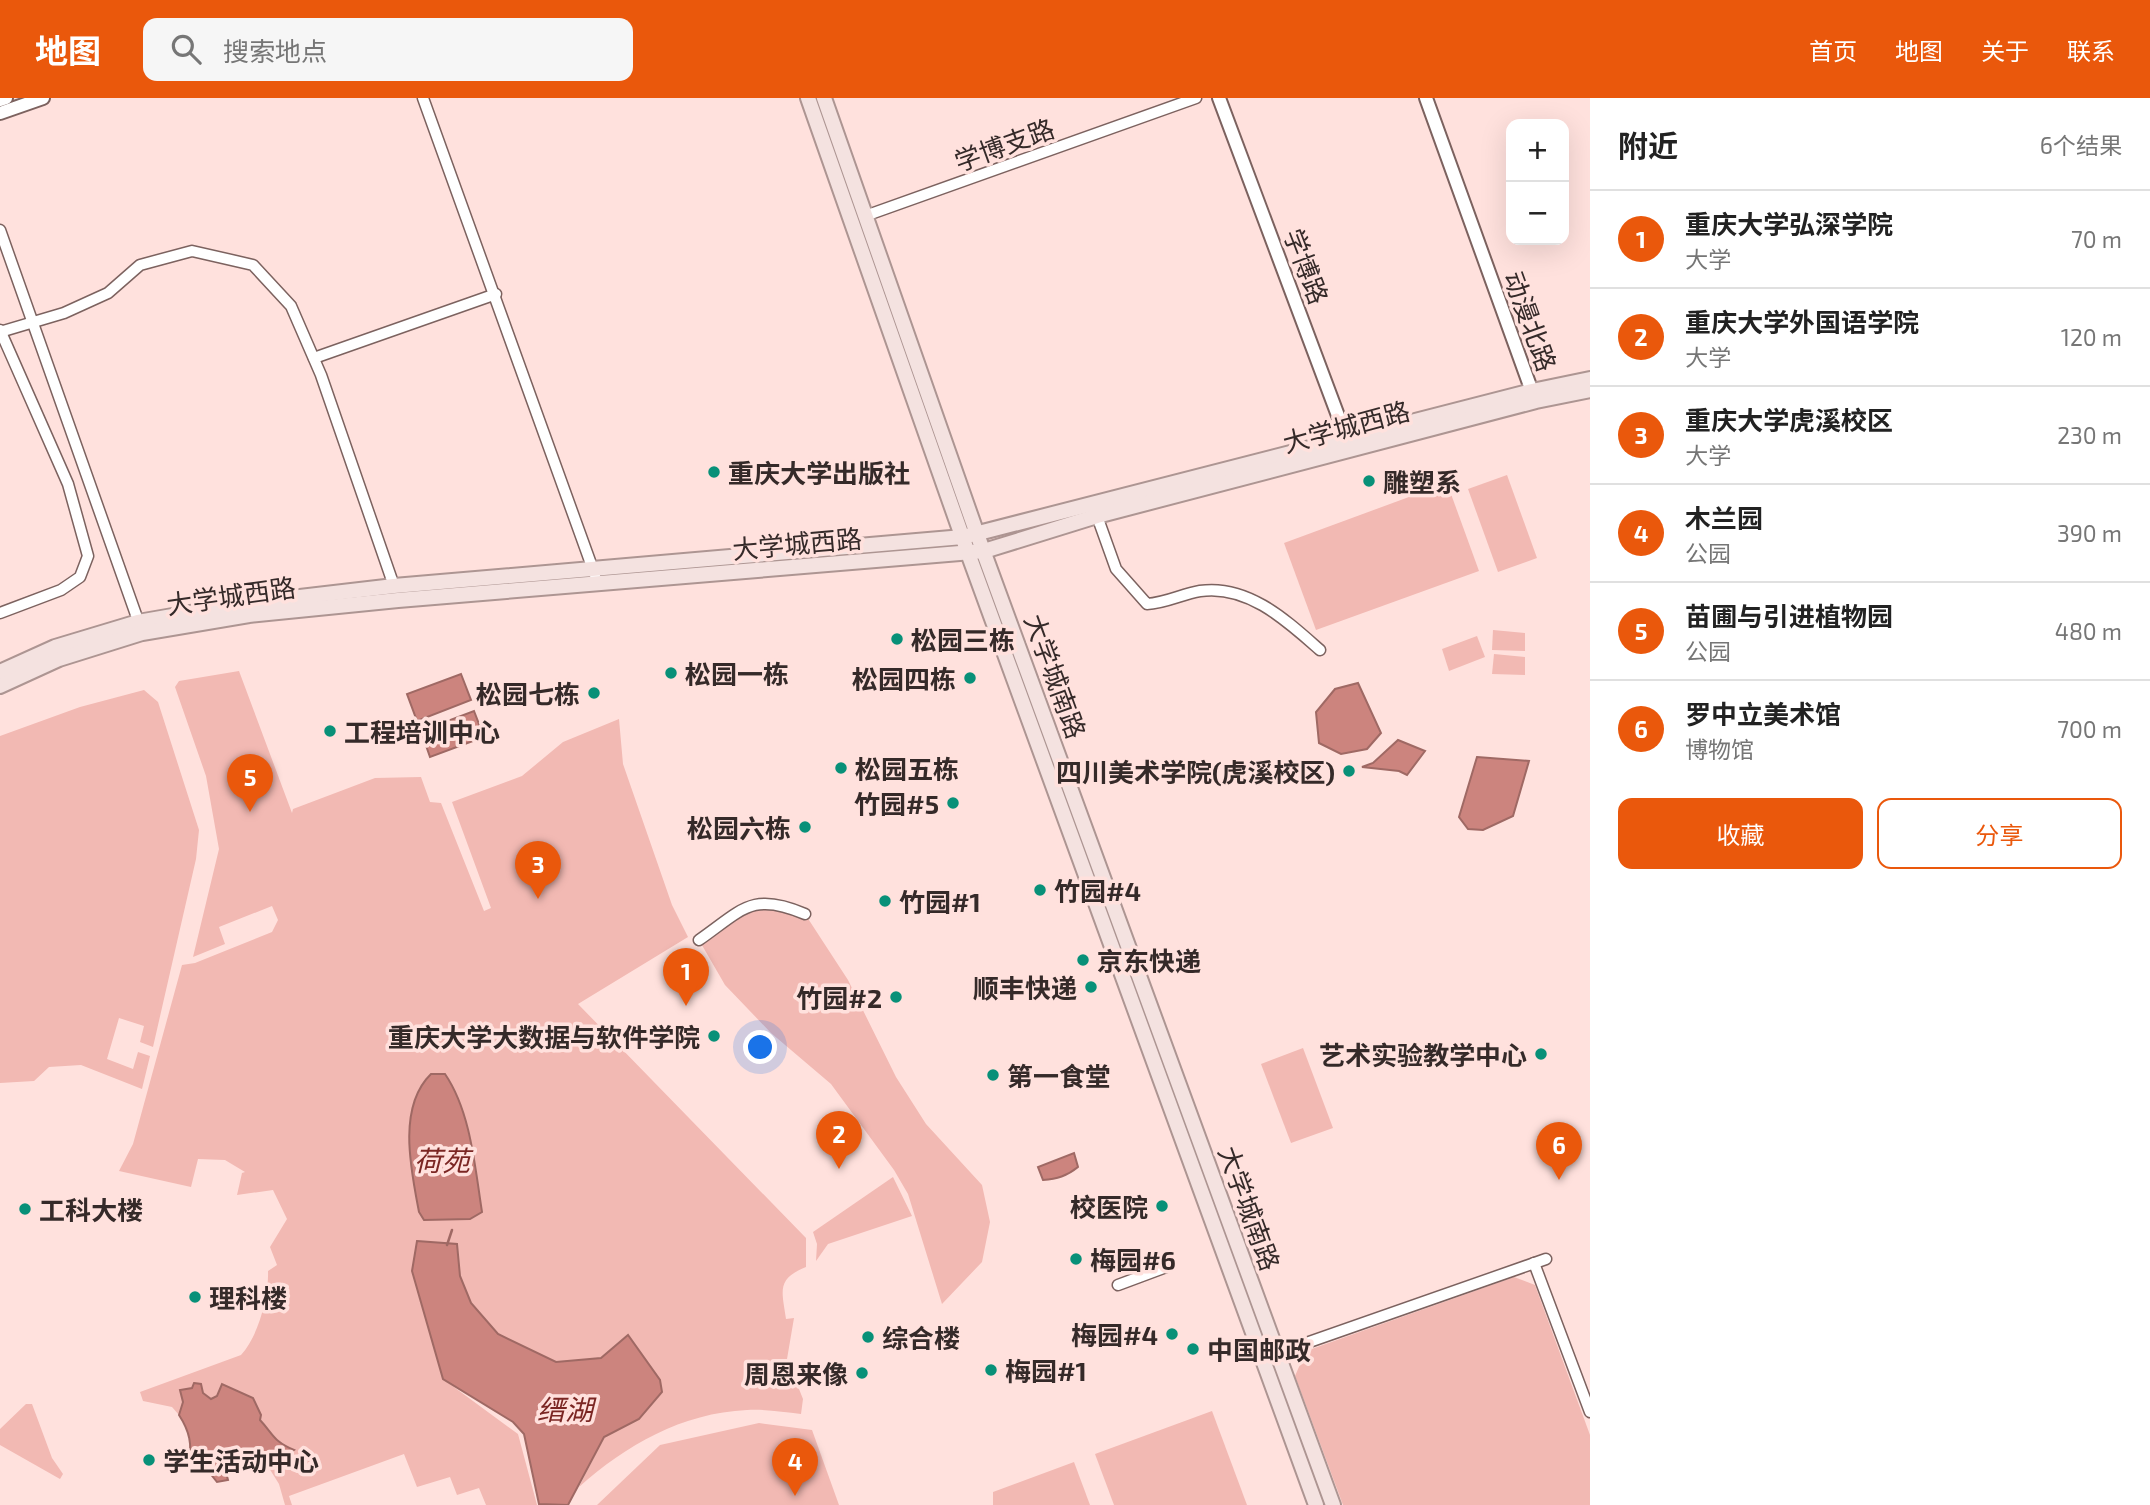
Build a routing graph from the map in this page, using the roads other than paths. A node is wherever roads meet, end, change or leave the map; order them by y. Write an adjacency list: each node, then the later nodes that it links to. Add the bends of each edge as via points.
1 (6, 98): 9 (street)
2 (43, 98): 10 (street)
3 (423, 98): 13 (street)
4 (808, 98): 22 (main road, 大学城南路)
5 (824, 98): 11 (main road, 大学城南路)
6 (1196, 98): 11 (street, 学博支路)
7 (1219, 98): 20 (street, 学博路)
8 (1426, 98): 19 (street, 动漫北路)
9 (0, 100)
10 (0, 113)
11 (865, 216): 22 (main road, 大学城南路)
12 (0, 230): 14 (street)
13 (496, 294): 16 (street); 25 (street)
14 (34, 322): 15 (street); 16 (street, via 107,293 140,265 192,251 253,265 291,306); 28 (street)
15 (0, 331): 27 (street, via 68,484 88,556 80,578)
16 (314, 358): 26 (street)
17 (1590, 380): 19 (main road, 大学城西路)
18 (1590, 390): 19 (main road, 大学城西路)
19 (1534, 396): 20 (main road, 大学城西路)
20 (1349, 445): 21 (main road, 大学城西路); 22 (main road, 大学城西路)
21 (1097, 516): 23 (main road, 大学城西路); 29 (street, via 1116,569 1147,604 1199,591 1224,591 1274,610)
22 (970, 535): 23 (main road, 大学城南路); 24 (main road, 大学城南路); 25 (main road, 大学城西路)
23 (984, 551): 24 (main road, 大学城西路); 38 (main road, 大学城南路)
24 (968, 553): 25 (main road, 大学城西路); 39 (main road, 大学城南路)
25 (596, 577): 26 (main road, 大学城西路); 28 (main road, 大学城西路)
26 (394, 586): 28 (main road, 大学城西路, via 247,603)
27 (0, 613)
28 (140, 627): 30 (main road, 大学城西路, via 55,648); 31 (main road, 大学城西路)
29 (1320, 650)
30 (0, 672)
31 (0, 686)
32 (804, 914): 33 (street, via 781,903 758,901)
33 (699, 940)
34 (1546, 1259): 35 (street)
35 (1534, 1263): 38 (street); 40 (street)
36 (1169, 1266): 37 (street)
37 (1118, 1284)
38 (1277, 1353): 39 (street); 42 (main road, 大学城南路)
39 (1263, 1361): 41 (main road, 大学城南路)
40 (1590, 1412)
41 (1316, 1505)
42 (1333, 1505)

